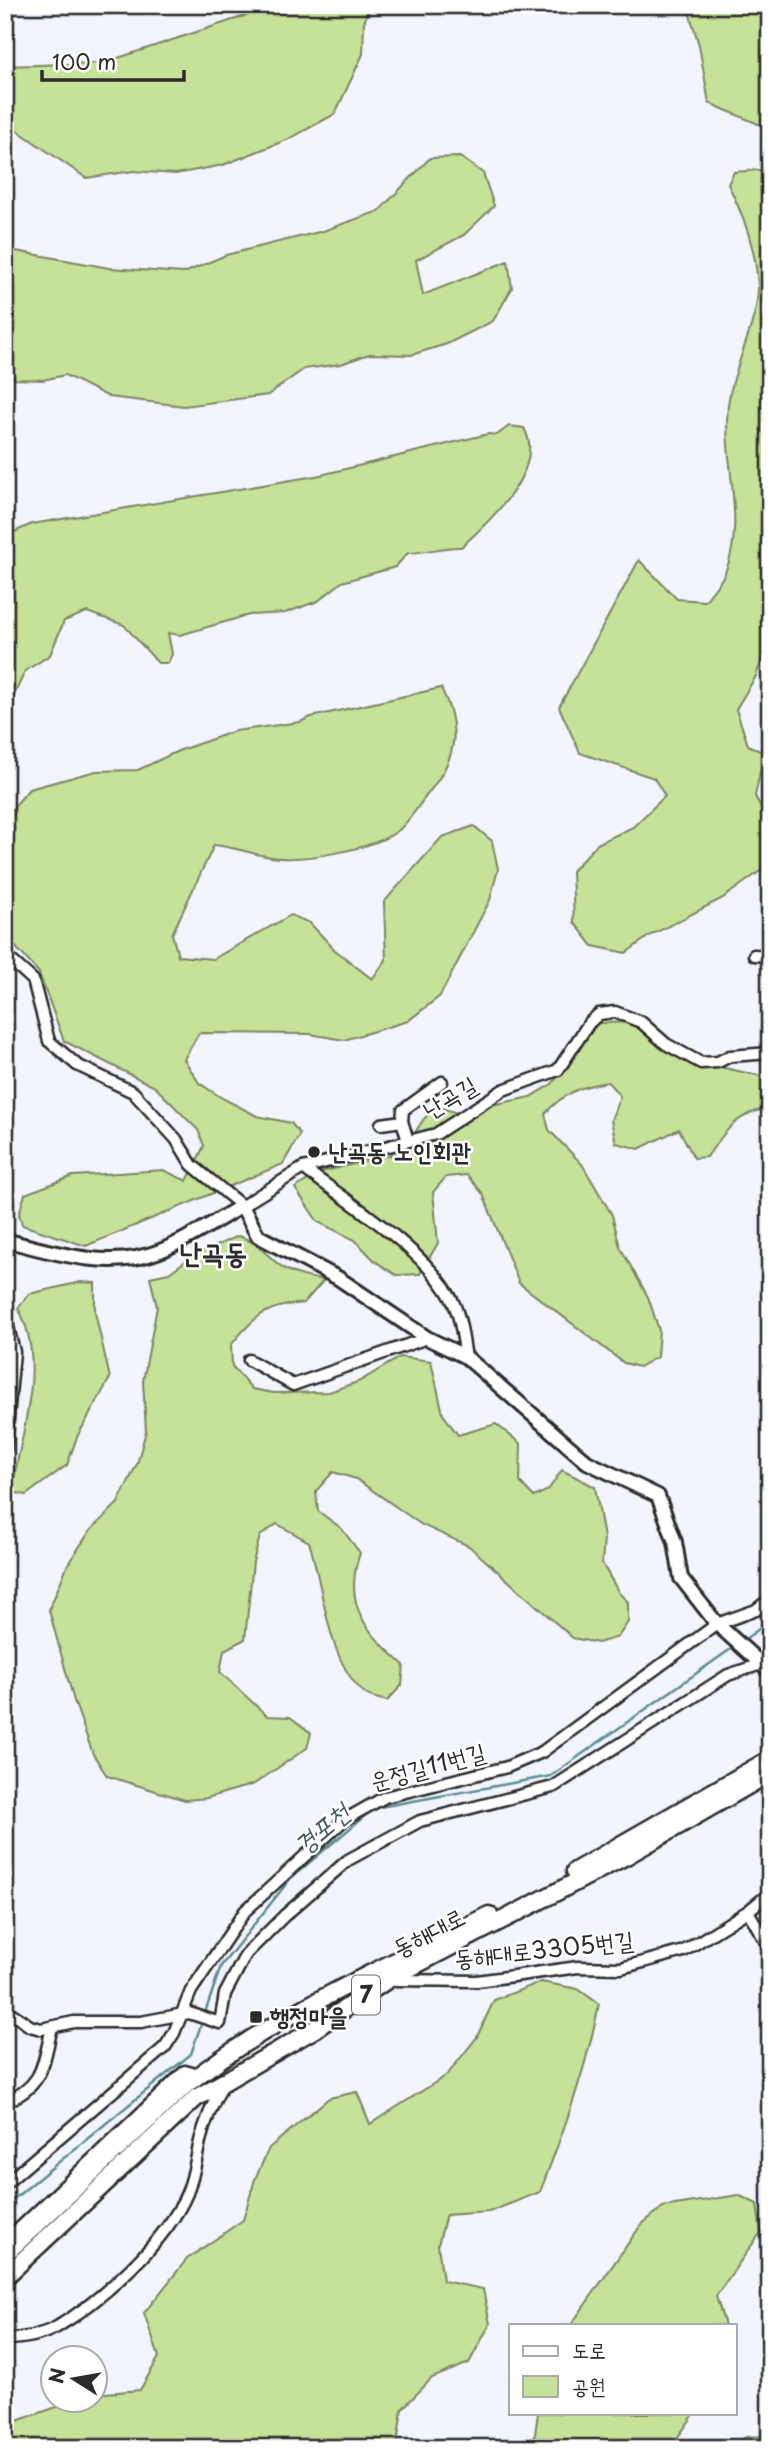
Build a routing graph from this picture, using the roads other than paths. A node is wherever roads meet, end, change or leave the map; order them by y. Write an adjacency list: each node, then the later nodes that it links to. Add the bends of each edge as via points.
1 (5, 955): 10 (street, via 33,980 49,1041 77,1065 133,1092 176,1139 192,1165)
2 (754, 955): 3 (street)
3 (770, 956)
4 (769, 1055): 8 (street, 난곡길, via 730,1056 702,1063 666,1044 641,1022 615,1012 599,1014 558,1070 503,1090 436,1134)
5 (442, 1082): 6 (street, via 403,1110)
6 (402, 1121): 7 (street); 8 (street)
7 (381, 1124)
8 (408, 1141): 9 (street, 난곡길)
9 (303, 1168): 10 (street, 난곡길); 14 (street, via 435,1273 456,1309)
10 (242, 1206): 11 (street, 난곡길, via 161,1251 132,1260 78,1257); 13 (street, via 258,1236 338,1278)
11 (5, 1240)
12 (5, 1314): 16 (street, via 14,1352)
13 (428, 1338): 14 (street); 15 (street, via 293,1385)
14 (466, 1357): 20 (street, via 587,1462 657,1496 675,1542 681,1578)
15 (249, 1360)
16 (5, 1450)
17 (5, 1518): 18 (street)
18 (5, 1524)
19 (770, 1599): 20 (street, 운정길11번길)
20 (717, 1624): 21 (street); 29 (street, 운정길11번길, via 542,1752 507,1768 385,1797 344,1820 246,1911 224,1939)
21 (761, 1664): 29 (street, via 728,1675 553,1787 420,1821 356,1855 333,1871 247,1954 225,1994 220,2021)
22 (770, 1759): 31 (highway, 동해대로 / 7, via 575,1871 262,2032)
23 (770, 1773): 27 (highway, 동해대로 / 7, via 626,1856)
24 (770, 1893): 25 (street, 동해대로3305번길)
25 (748, 1911): 26 (street); 27 (street, 동해대로3305번길, via 684,1951 621,1968 578,1967 477,1981)
26 (770, 1949)
27 (387, 1980): 32 (highway, 동해대로 / 7, via 315,2029)
28 (5, 2009): 30 (street, via 30,2025)
29 (185, 2013): 30 (street, via 141,2022 74,2022); 34 (street, 운정길11번길, via 165,2046)
30 (52, 2027): 33 (street, via 38,2080 23,2095)
31 (199, 2075): 35 (street, via 185,2071); 36 (highway, 동해대로 / 7)
32 (223, 2082): 37 (highway, 동해대로 / 7, via 196,2098); 38 (street, via 200,2140 188,2192 158,2243 55,2328 24,2339)
33 (5, 2102)
34 (5, 2184)
35 (5, 2242)
36 (5, 2254)
37 (5, 2277)
38 (5, 2339)

